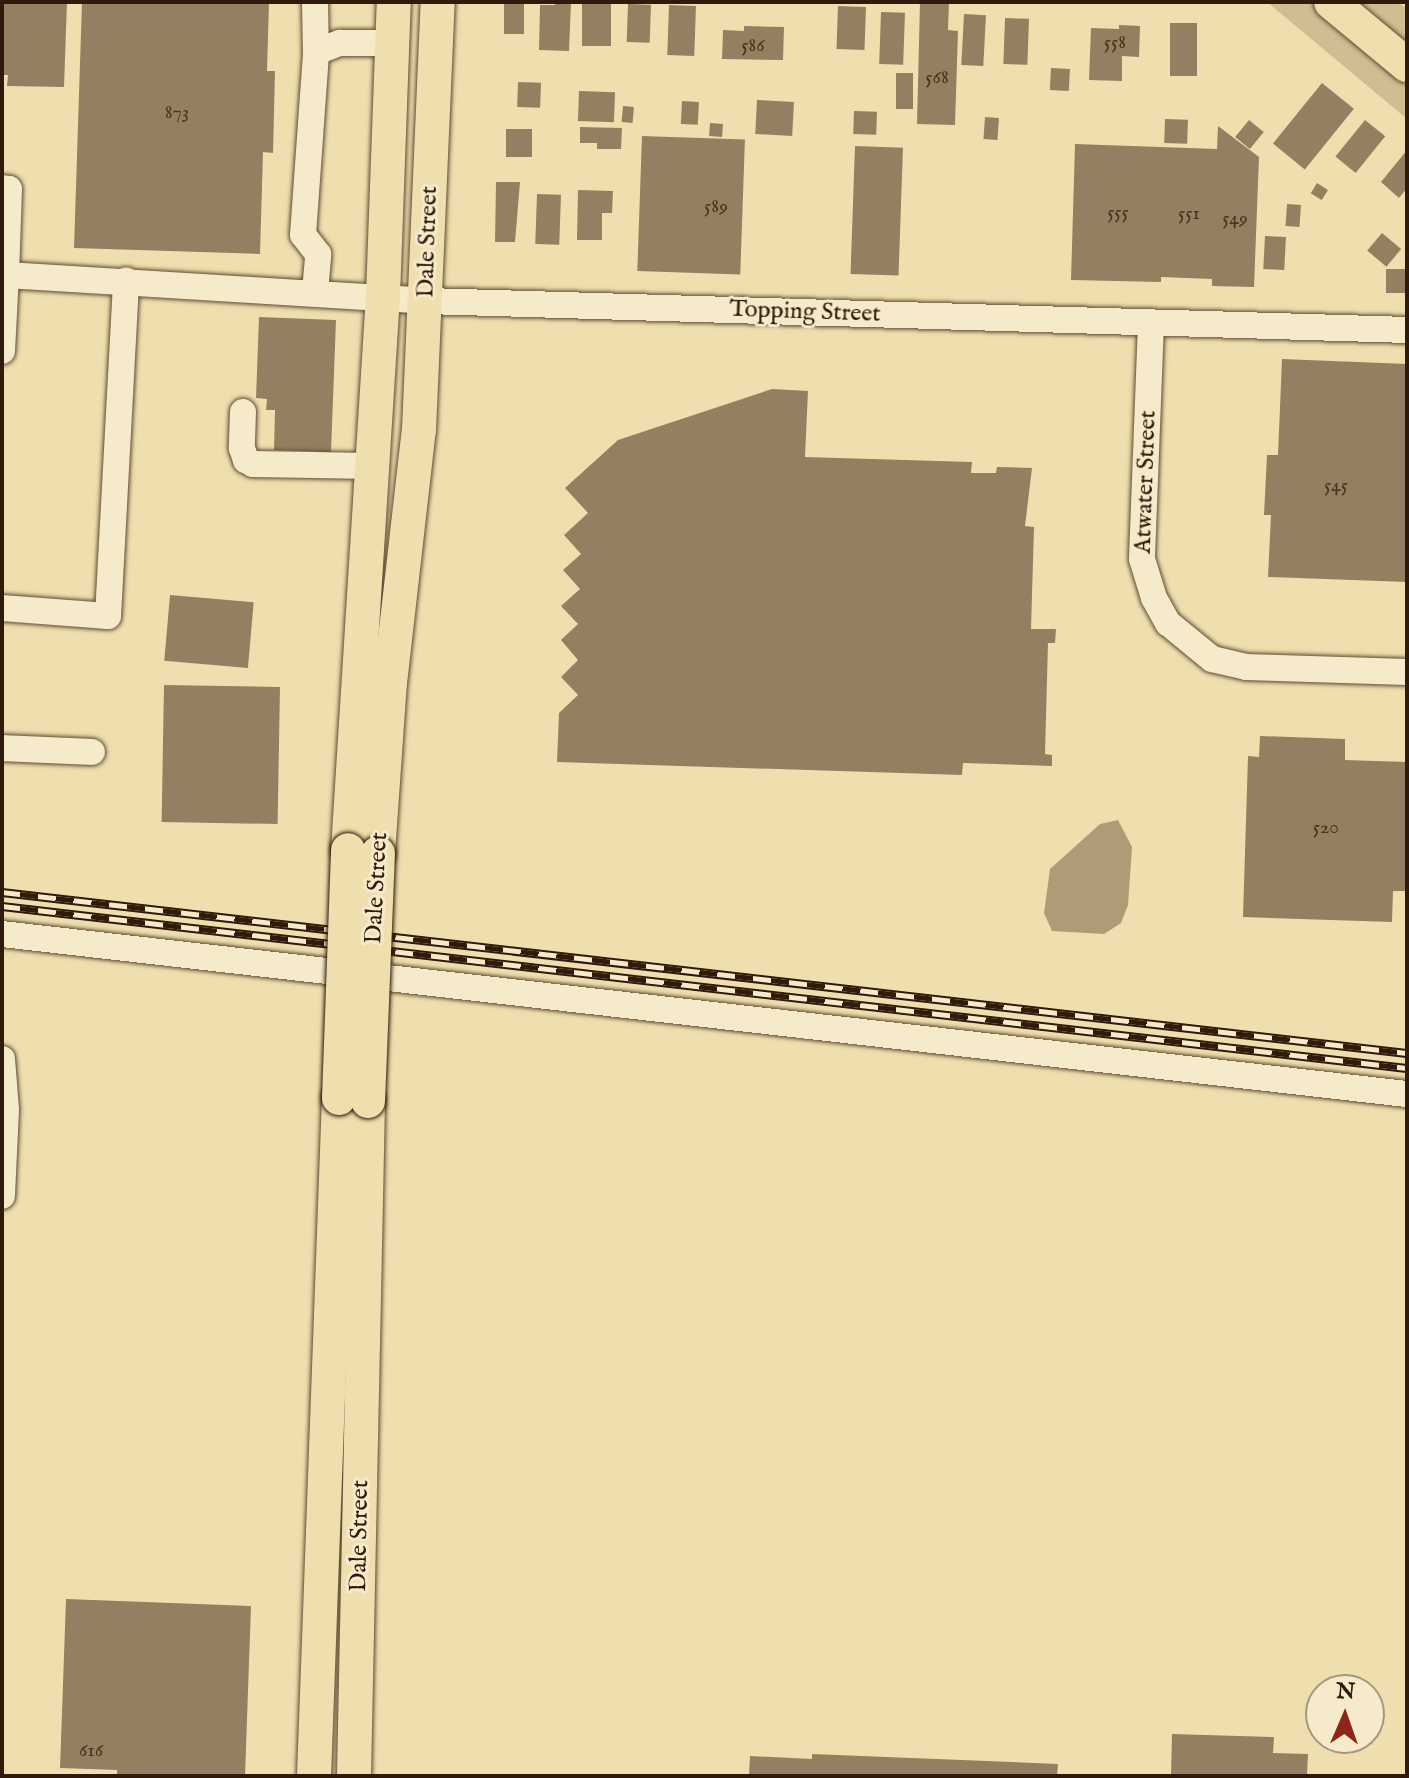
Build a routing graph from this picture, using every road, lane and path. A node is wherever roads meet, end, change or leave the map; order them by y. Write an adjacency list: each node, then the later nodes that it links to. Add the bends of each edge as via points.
1 (315, 2): 6 (street)
2 (394, 2): 5 (main road, Dale Street)
3 (438, 2): 13 (main road, Dale Street)
4 (1331, 2): 7 (main road)
5 (392, 43): 6 (street, via 340,43); 12 (main road, Dale Street)
6 (316, 52): 11 (street, via 303,235 318,254)
7 (1407, 65)
8 (2, 188): 9 (street, via 9,189)
9 (6, 275): 10 (street, Topping Street); 16 (street)
10 (126, 280): 11 (street, Topping Street); 19 (street, via 108,616)
11 (315, 292): 12 (street, Topping Street)
12 (383, 296): 13 (street, Topping Street); 18 (main road, Dale Street)
13 (426, 301): 14 (street, Topping Street); 23 (main road, Dale Street, via 419,430 390,683)
14 (1151, 323): 15 (street, Topping Street); 20 (street, Atwater Street, via 1142,559 1168,623 1212,659 1246,667)
15 (1407, 330)
16 (2, 351)
17 (243, 412): 18 (street, via 242,448 253,464)
18 (373, 466): 23 (main road, Dale Street, via 356,681)
19 (2, 608)
20 (1407, 672)
21 (2, 748): 22 (street)
22 (92, 752)
23 (363, 852): 27 (main road, Dale Street, bridge)
24 (2, 934): 26 (street)
25 (2, 1059): 28 (street)
26 (1407, 1094)
27 (354, 1100): 29 (main road, Dale Street); 30 (main road, Dale Street)
28 (2, 1196)
29 (314, 1776)
30 (354, 1776)

